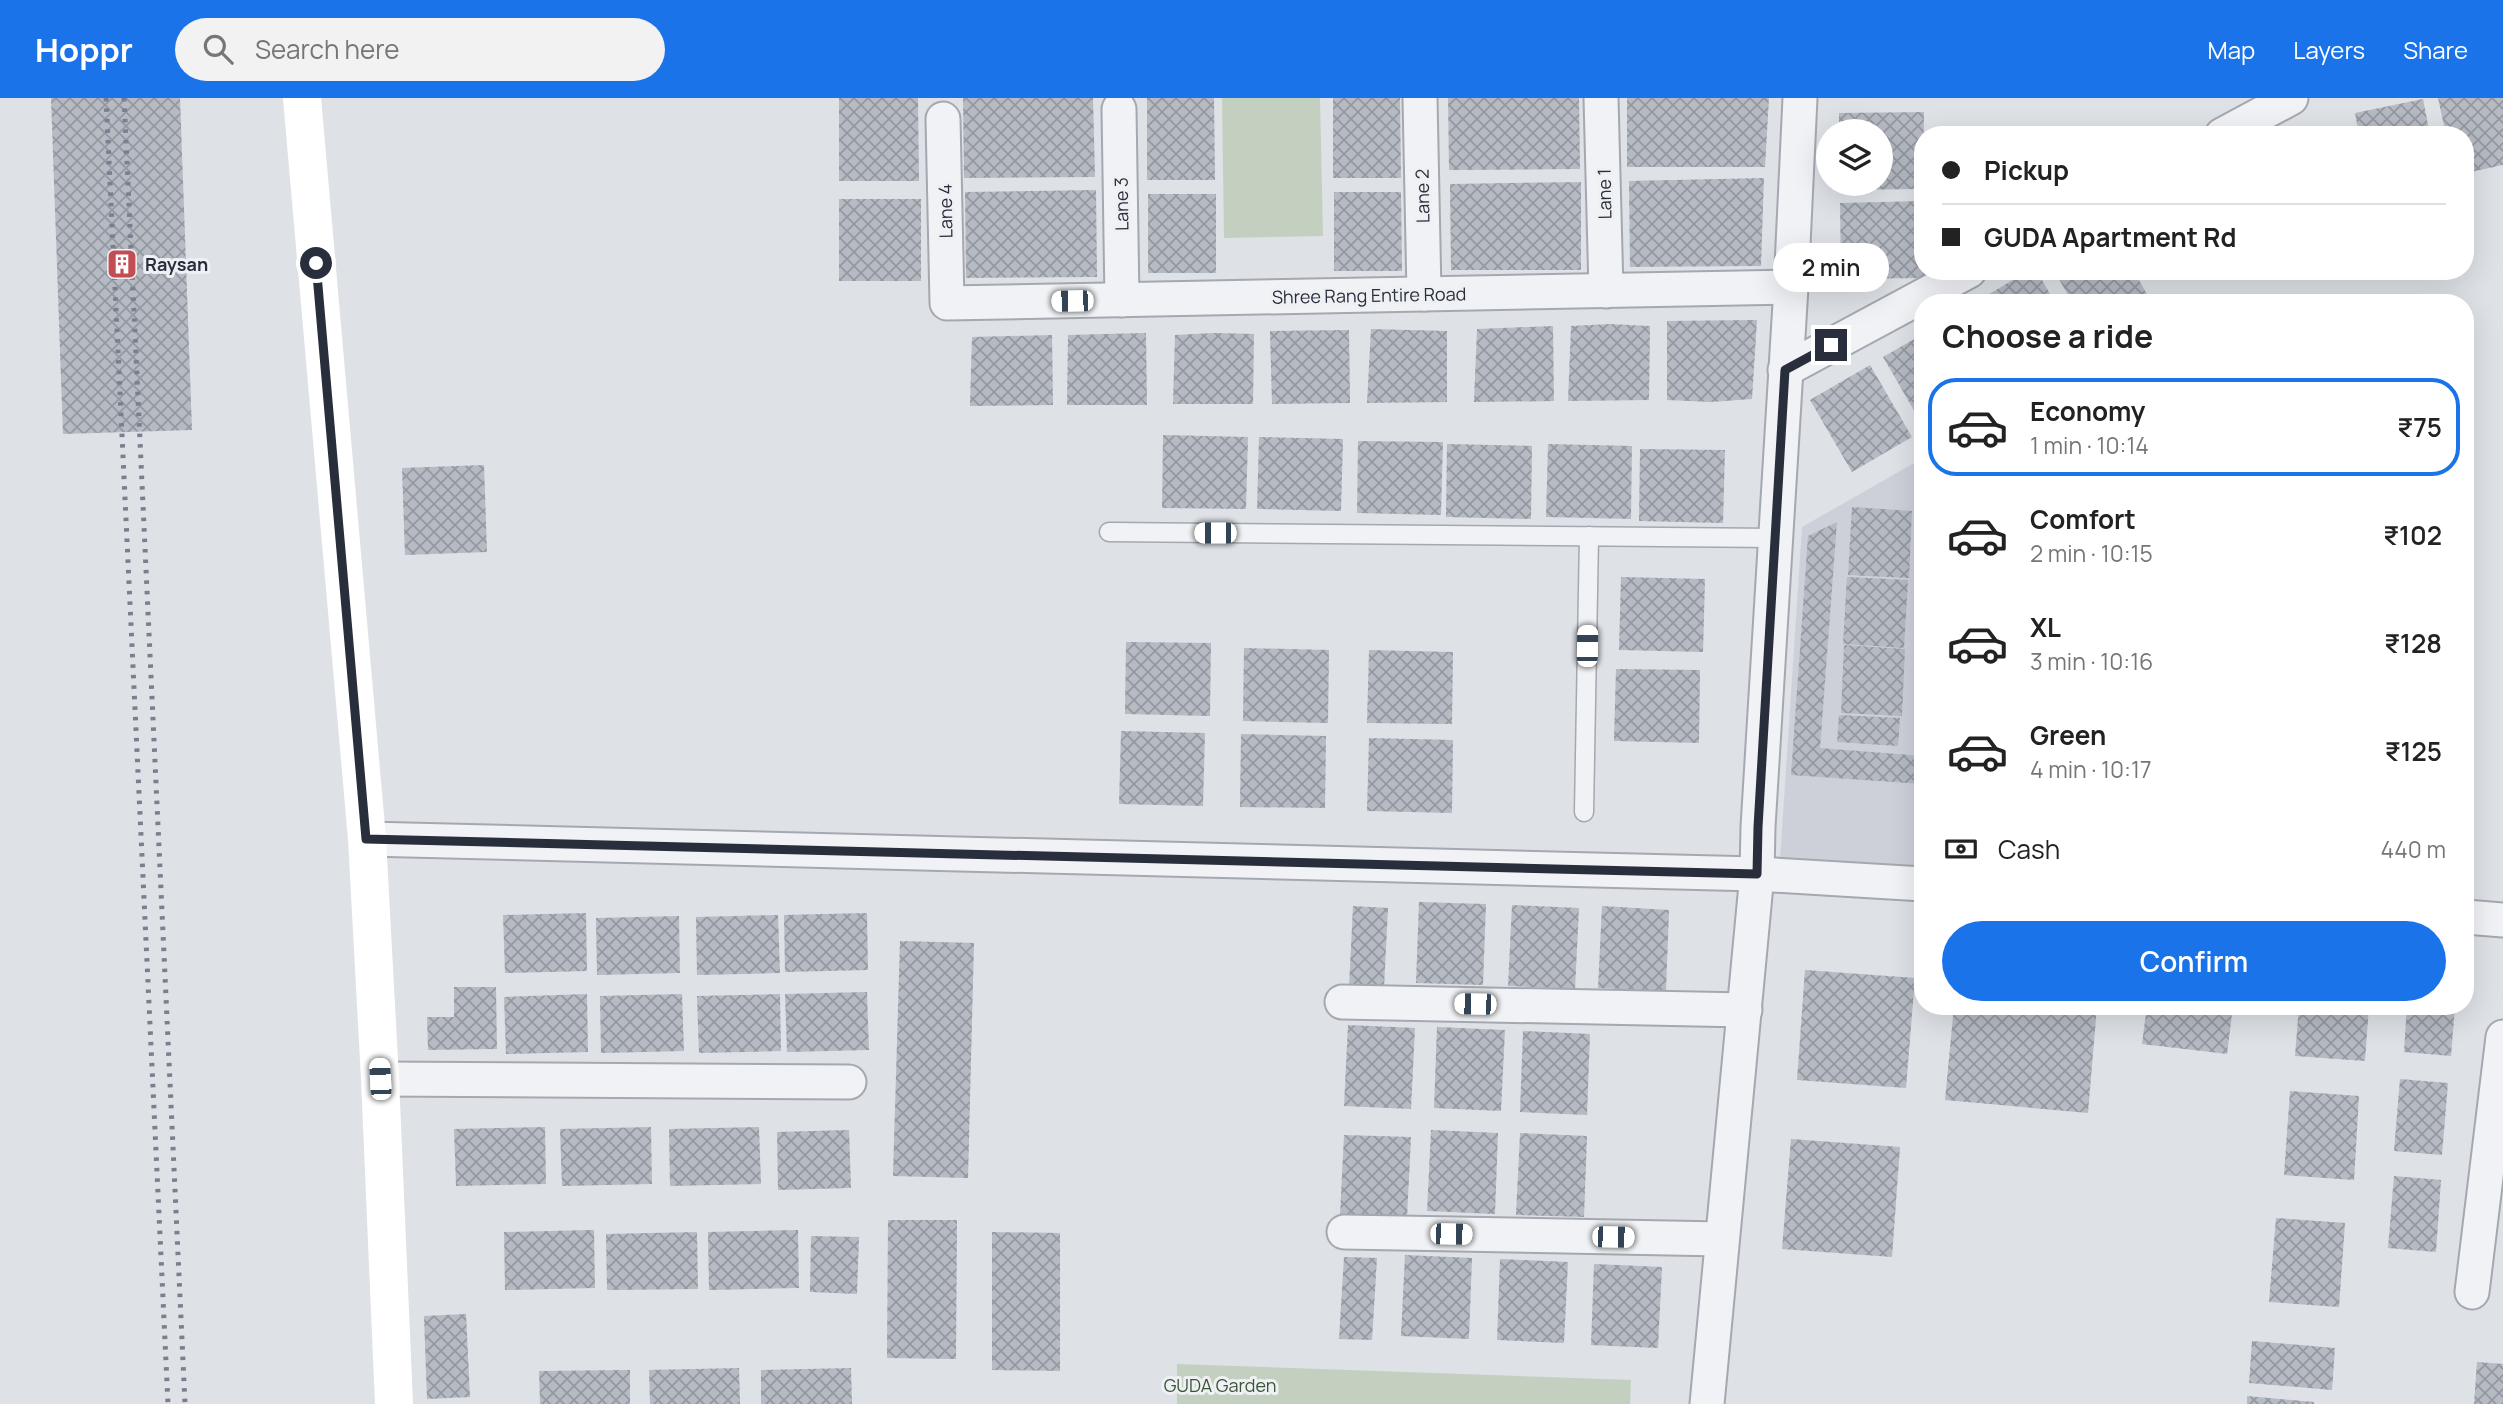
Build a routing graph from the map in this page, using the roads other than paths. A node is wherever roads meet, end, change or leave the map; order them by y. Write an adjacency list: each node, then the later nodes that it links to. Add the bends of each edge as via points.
1 (302, 98): 22 (street)
2 (1420, 98): 12 (street, Lane 2)
3 (1601, 98): 11 (street, Lane 1)
4 (1800, 98): 10 (street)
5 (2291, 98): 8 (street)
6 (1119, 109): 14 (street, Lane 3)
7 (943, 119): 16 (street, Lane 4)
8 (2239, 126)
9 (1952, 280): 13 (street)
10 (1791, 287): 11 (street, Shree Rang Entire Road); 17 (street)
11 (1606, 290): 12 (street, Shree Rang Entire Road)
12 (1424, 294): 14 (street, Shree Rang Entire Road)
13 (1926, 294)
14 (1122, 300): 16 (street, Shree Rang Entire Road)
15 (1914, 301): 17 (street)
16 (947, 303)
17 (1785, 370): 20 (street)
18 (1109, 532): 19 (lane)
19 (1589, 536): 20 (lane); 21 (lane)
20 (1775, 538): 23 (street)
21 (1584, 812)
22 (366, 839): 23 (street); 30 (street)
23 (1757, 874): 24 (street); 28 (street)
24 (1914, 883)
25 (2474, 917): 26 (street)
26 (2503, 919)
27 (1342, 1002): 28 (street)
28 (1745, 1010): 33 (street)
29 (2503, 1037): 34 (street)
30 (380, 1079): 31 (street); 35 (street)
31 (849, 1082)
32 (1343, 1232): 33 (street)
33 (1722, 1239): 36 (street)
34 (2472, 1292)
35 (394, 1404)
36 (1707, 1404)

